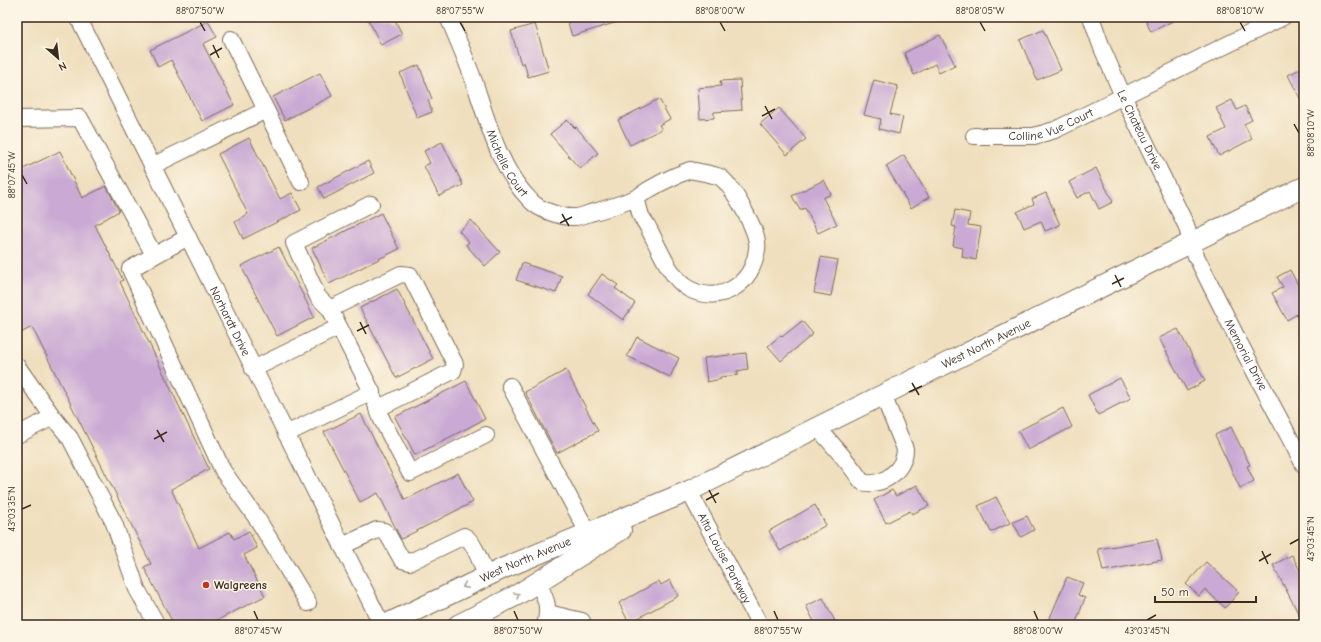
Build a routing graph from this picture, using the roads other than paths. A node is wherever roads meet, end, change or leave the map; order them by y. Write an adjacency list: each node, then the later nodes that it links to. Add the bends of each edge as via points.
1 (78, 17): 10 (street, Norhardt Drive)
2 (448, 17): 13 (street, Michelle Court, via 498,148 516,183 532,203 554,214 576,217)
3 (1092, 17): 6 (street, Le Chateau Drive, via 1102,48)
4 (1283, 17): 6 (street, Colline Vue Court)
5 (231, 39): 7 (street)
6 (1123, 96): 9 (street, Colline Vue Court, via 1054,130 1034,136); 16 (street, Le Chateau Drive, via 1186,225)
7 (266, 110): 10 (street); 11 (street)
8 (17, 119): 17 (street, via 80,118)
9 (974, 136)
10 (152, 166): 15 (street, Norhardt Drive)
11 (301, 182)
12 (1304, 187): 16 (main road, West North Avenue)
13 (636, 198): 13 (street, Michelle Court, via 641,216 663,258 676,278 688,289 708,295 725,293 740,284 750,271 758,248 756,235 738,198 719,177 690,170 677,174)
14 (371, 204): 18 (street, via 294,243 318,297)
15 (188, 237): 17 (street); 21 (street, Norhardt Drive)
16 (1191, 242): 24 (main road, West North Avenue); 31 (street, Memorial Drive, via 1240,344)
17 (154, 255): 37 (street, via 130,268 223,471 258,520)
18 (330, 309): 19 (street); 25 (street, via 401,274 410,275 455,364 453,371)
19 (339, 327): 21 (street); 23 (street)
20 (17, 366): 26 (street)
21 (253, 369): 28 (street, Norhardt Drive)
22 (510, 386): 33 (street)
23 (372, 392): 25 (street); 28 (street)
24 (882, 394): 27 (main road, West North Avenue); 27 (street, via 905,449 905,457 892,475 867,484 862,482)
25 (377, 409): 30 (street, via 410,473)
26 (53, 417): 29 (street); 40 (street, via 70,438 114,523 137,589)
27 (817, 427): 32 (main road, West North Avenue)
28 (286, 434): 34 (street, Norhardt Drive)
29 (17, 435)
30 (486, 435)
31 (1304, 465)
32 (689, 491): 33 (main road, West North Avenue); 44 (street, Alta Louise Parkway)
33 (592, 540): 35 (main road, West North Avenue); 36 (main road, West North Avenue)
34 (342, 546): 35 (street, via 377,530 384,531 402,560 410,562 464,536 471,543); 41 (street, Norhardt Drive)
35 (486, 576): 42 (main road, West North Avenue, one-way to 42)
36 (538, 582): 38 (street, via 547,602); 43 (main road, West North Avenue, one-way to 36, via 517,596)
37 (308, 603)
38 (546, 619): 39 (street)
39 (582, 621)
40 (157, 625)
41 (382, 625)
42 (385, 625)
43 (458, 625)
44 (760, 625)

